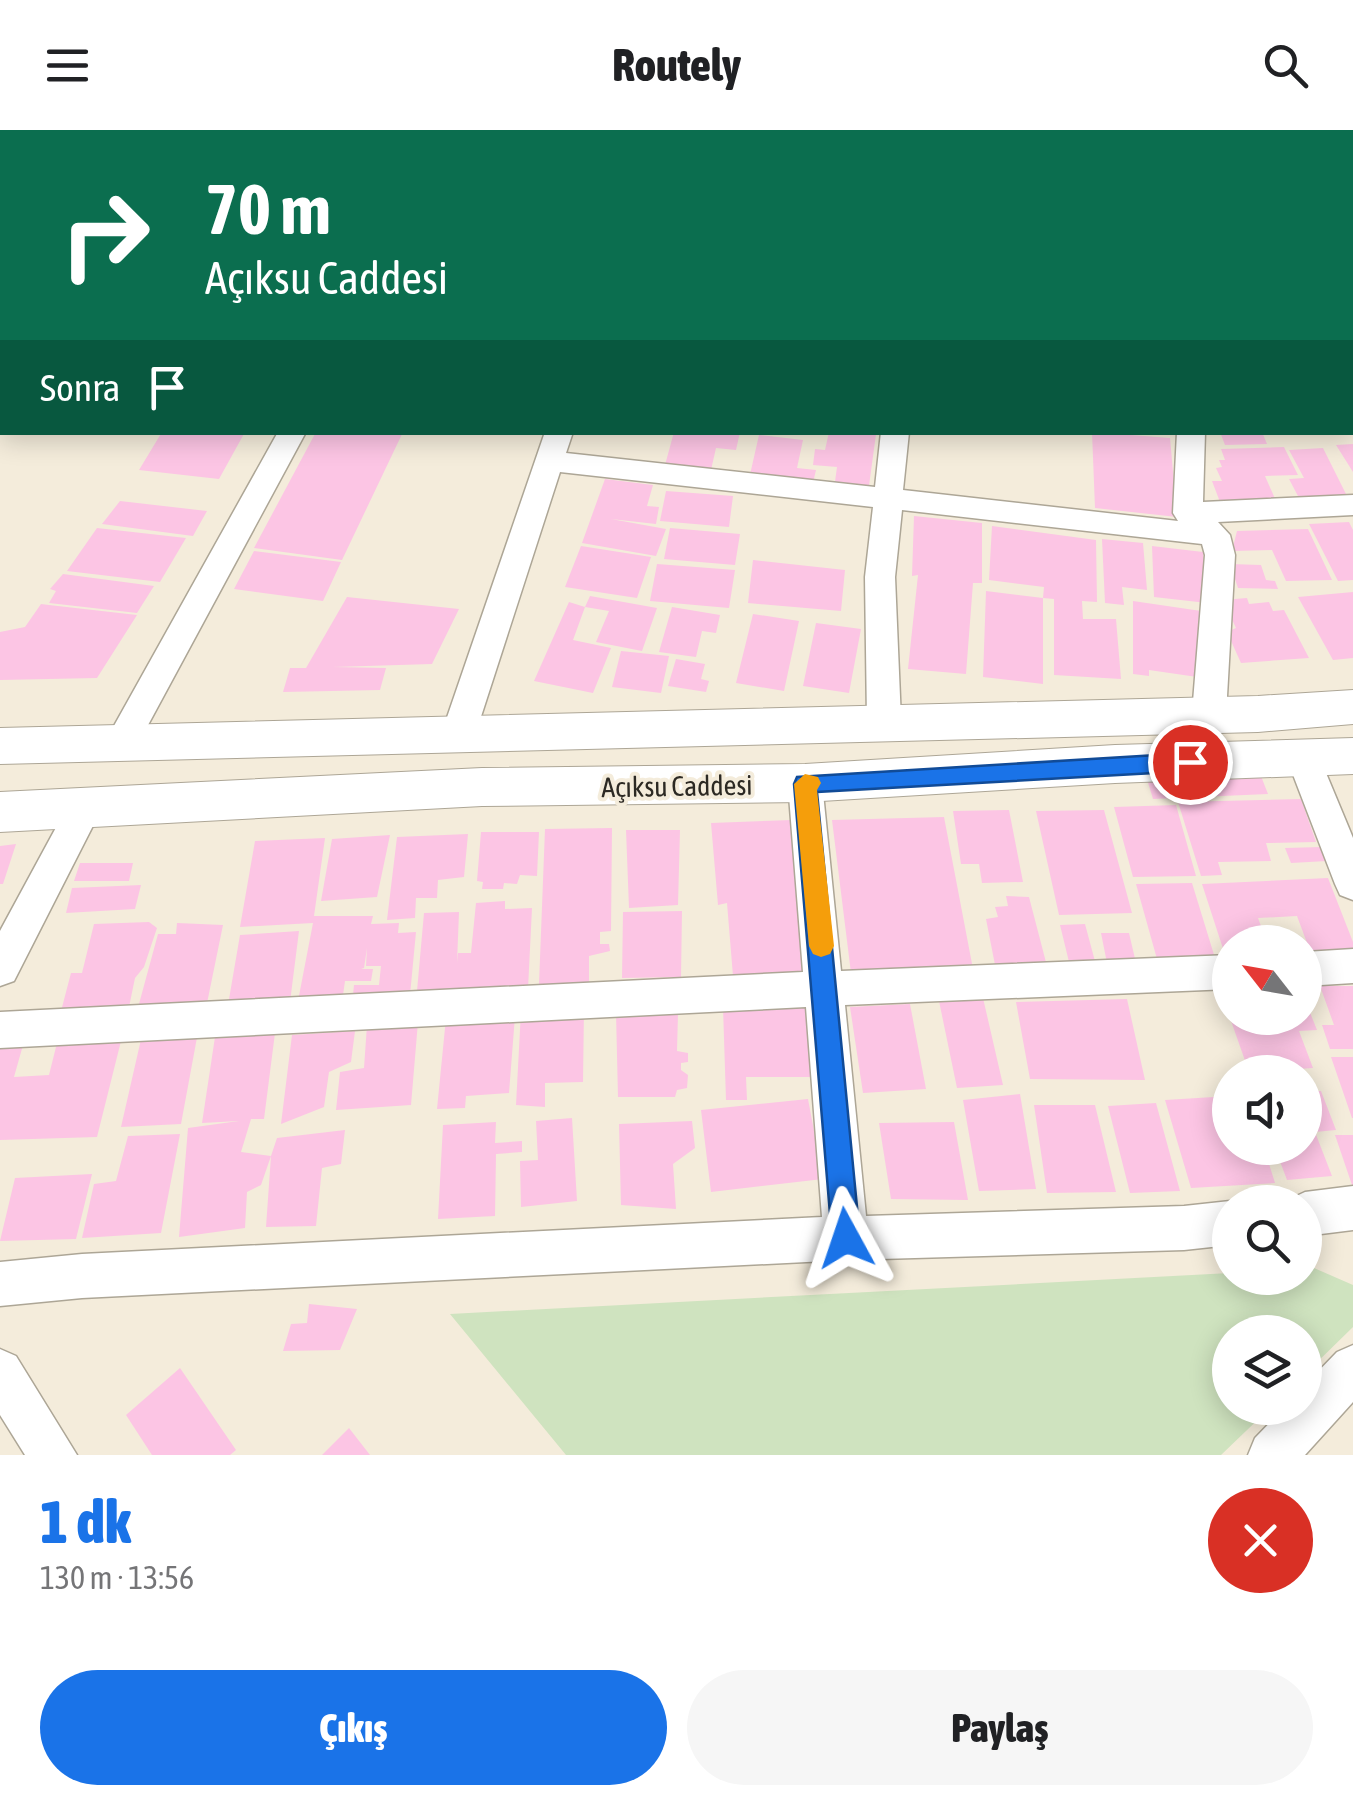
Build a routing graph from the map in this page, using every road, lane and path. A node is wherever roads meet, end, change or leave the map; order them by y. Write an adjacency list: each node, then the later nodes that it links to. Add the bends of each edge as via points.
1 (290, 435): 13 (street)
2 (895, 435): 5 (street)
3 (1191, 435): 7 (street)
4 (554, 446): 5 (street); 12 (street)
5 (886, 501): 8 (street); 11 (street, via 880,577)
6 (1353, 505): 7 (street)
7 (1188, 513): 8 (street)
8 (1215, 535): 10 (street, via 1220,555)
9 (1353, 707): 10 (main road, Açıksu Caddesi)
10 (1209, 714): 11 (main road, Açıksu Caddesi)
11 (884, 720): 12 (main road, Açıksu Caddesi)
12 (459, 732): 13 (main road, Açıksu Caddesi)
13 (122, 742): 14 (main road, Açıksu Caddesi)
14 (0, 746)
15 (1353, 756): 16 (main road, Açıksu Caddesi)
16 (1304, 759): 17 (main road, Açıksu Caddesi); 20 (street)
17 (805, 784): 18 (main road, Açıksu Caddesi, via 482,787); 25 (street)
18 (84, 808): 19 (main road, Açıksu Caddesi); 23 (street)
19 (0, 812)
20 (1353, 884)
21 (1353, 966): 22 (street)
22 (1322, 967)
23 (0, 969)
24 (1212, 973): 25 (street)
25 (826, 991): 26 (street); 30 (street)
26 (0, 1030)
27 (1353, 1208): 28 (street)
28 (1322, 1212)
29 (1212, 1225): 30 (street)
30 (846, 1238): 31 (street)
31 (0, 1284)
32 (1353, 1368): 35 (street)
33 (0, 1372): 34 (street)
34 (52, 1455)
35 (1272, 1455)

